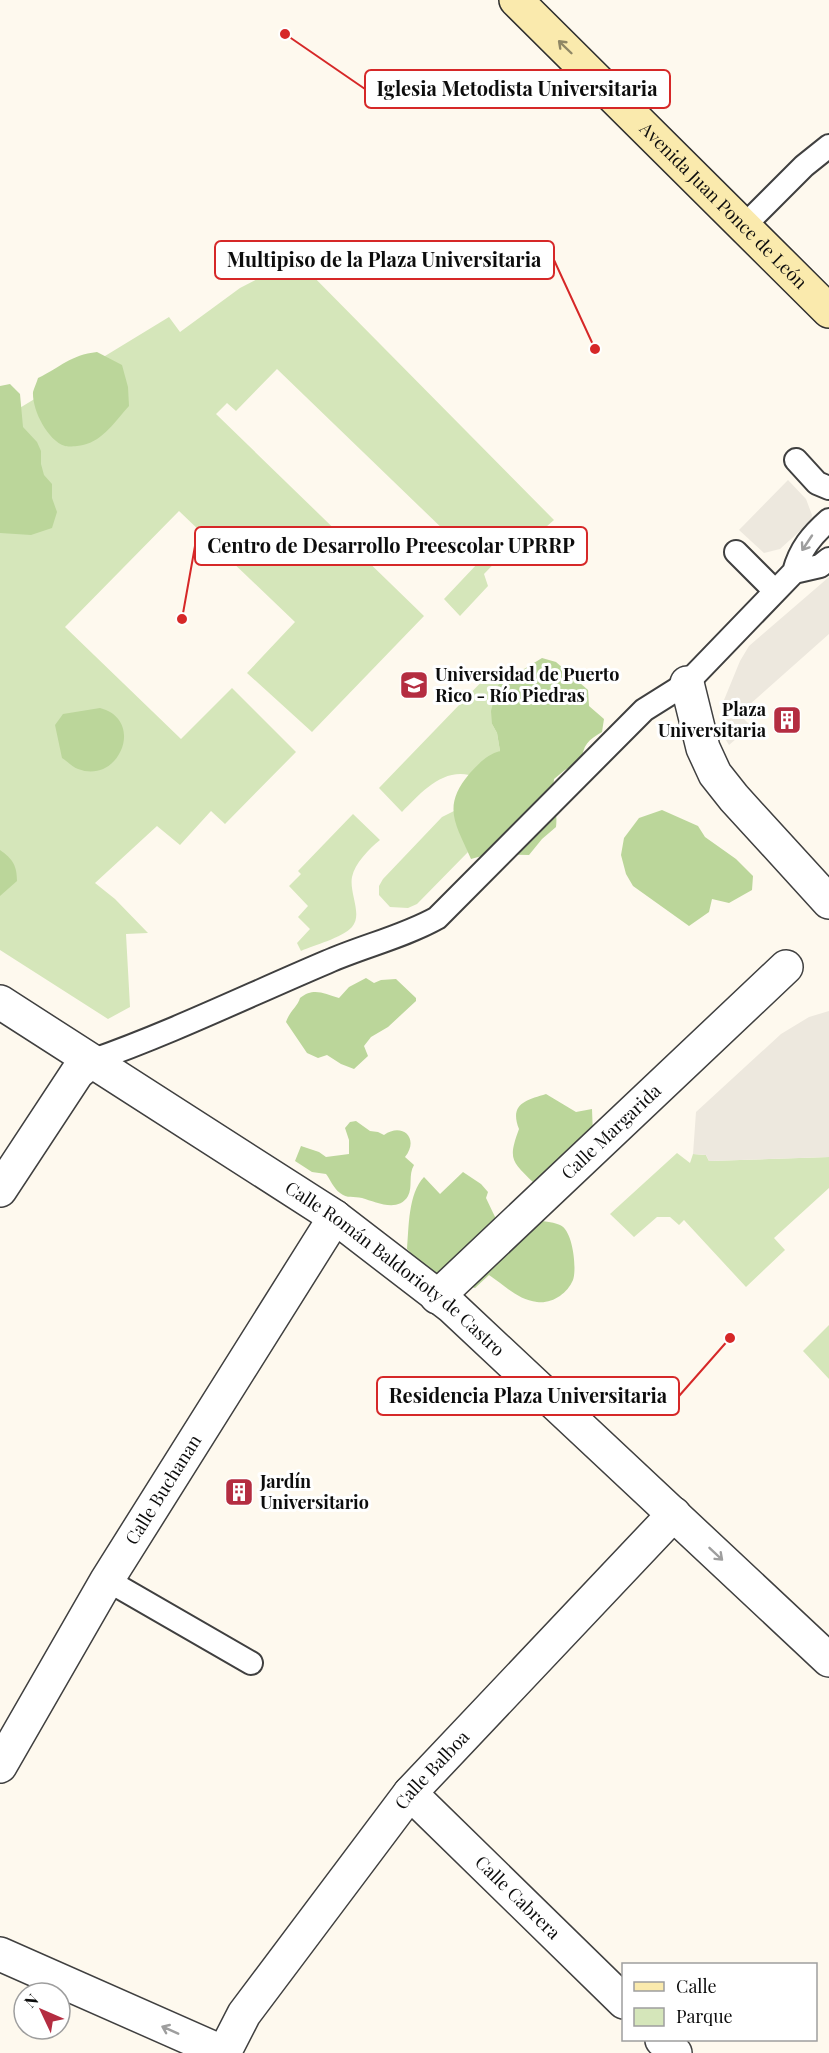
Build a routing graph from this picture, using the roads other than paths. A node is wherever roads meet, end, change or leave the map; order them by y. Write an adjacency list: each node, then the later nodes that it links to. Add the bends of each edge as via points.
1 (516, 0): 3 (street, Avenida Juan Ponce de León, one-way to 1)
2 (829, 146): 3 (lane)
3 (744, 226): 4 (street, Avenida Juan Ponce de León)
4 (829, 311)
5 (796, 460): 6 (lane, via 817,483)
6 (829, 489)
7 (829, 520): 10 (lane, one-way to 10, via 812,535 797,558)
8 (736, 552): 11 (lane)
9 (829, 559): 10 (lane, via 820,566)
10 (794, 572): 11 (lane)
11 (775, 591): 12 (lane)
12 (687, 683): 13 (street, via 715,774); 16 (lane, via 644,710 437,918)
13 (829, 902)
14 (786, 967): 19 (street, Calle Margarida)
15 (0, 1002): 16 (street, Calle Román Baldorioty de Castro)
16 (91, 1061): 17 (street, via 77,1074); 18 (street, Calle Román Baldorioty de Castro)
17 (0, 1190)
18 (335, 1217): 19 (street, Calle Román Baldorioty de Castro); 21 (street, Calle Buchanan)
19 (437, 1297): 20 (street, Calle Román Baldorioty de Castro)
20 (674, 1514): 22 (street, Calle Román Baldorioty de Castro, one-way to 22); 25 (street, Calle Balboa)
21 (106, 1580): 23 (lane); 24 (street, Calle Buchanan)
22 (829, 1660)
23 (251, 1663)
24 (0, 1766)
25 (411, 1793): 27 (street, Calle Cabrera); 29 (street, Calle Balboa, via 244,2014)
26 (0, 1954): 29 (street, one-way to 26)
27 (622, 2000)
28 (663, 2041): 30 (street)
29 (224, 2053)
30 (675, 2053)

